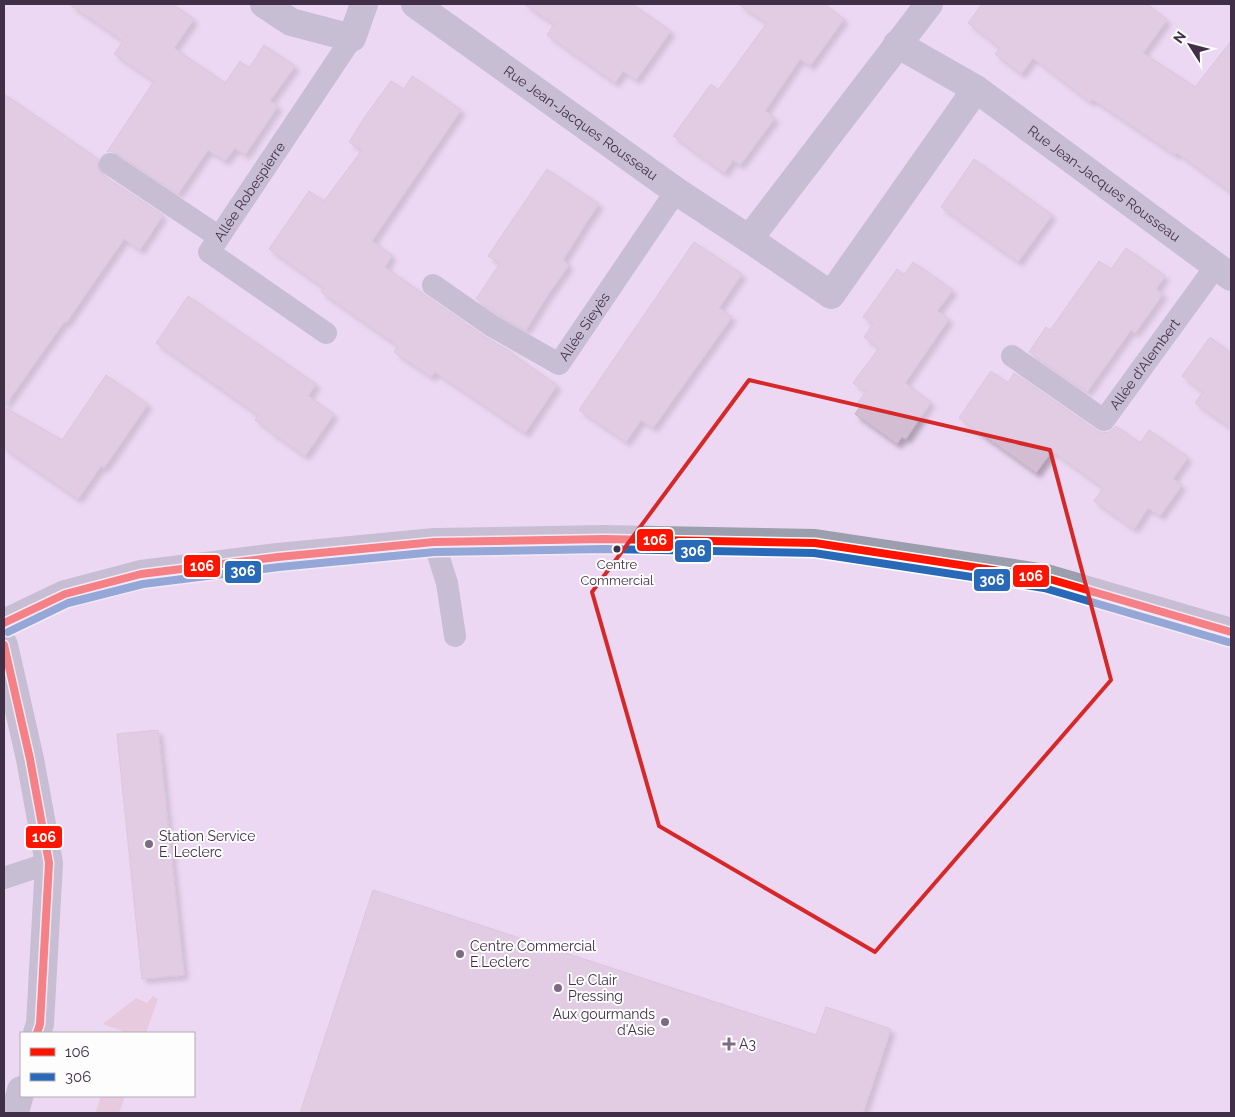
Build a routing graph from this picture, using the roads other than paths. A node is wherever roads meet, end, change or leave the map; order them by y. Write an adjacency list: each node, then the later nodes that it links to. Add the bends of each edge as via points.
1 (264, 4): 5 (street, via 292,22)
2 (364, 4): 5 (street)
3 (415, 4): 9 (street, Rue Jean-Jacques Rousseau)
4 (929, 4): 6 (street)
5 (352, 38): 10 (lane, Allée Robespierre)
6 (897, 44): 7 (street, Rue Jean-Jacques Rousseau); 11 (street)
7 (976, 89): 11 (street, Rue Jean-Jacques Rousseau, via 831,295); 12 (street, Rue Jean-Jacques Rousseau)
8 (110, 164): 10 (lane)
9 (676, 190): 11 (street, Rue Jean-Jacques Rousseau); 13 (lane, Allée Sieyès, via 559,364 492,326)
10 (219, 236): 14 (lane, Allée Robespierre, via 209,252)
11 (750, 239)
12 (1224, 272): 15 (lane, Allée d'Alembert, via 1104,420)
13 (433, 285)
14 (326, 333)
15 (1012, 356)
16 (434, 542): 17 (street, via 141,574 66,594); 18 (street, via 604,539 815,543 1046,578); 19 (lane, via 448,583)
17 (4, 623)
18 (1231, 632)
19 (456, 636)
20 (4, 645): 21 (street)
21 (50, 863): 22 (lane); 23 (street)
22 (4, 878)
23 (37, 1032)
24 (20, 1094): 25 (street)
25 (15, 1113)

